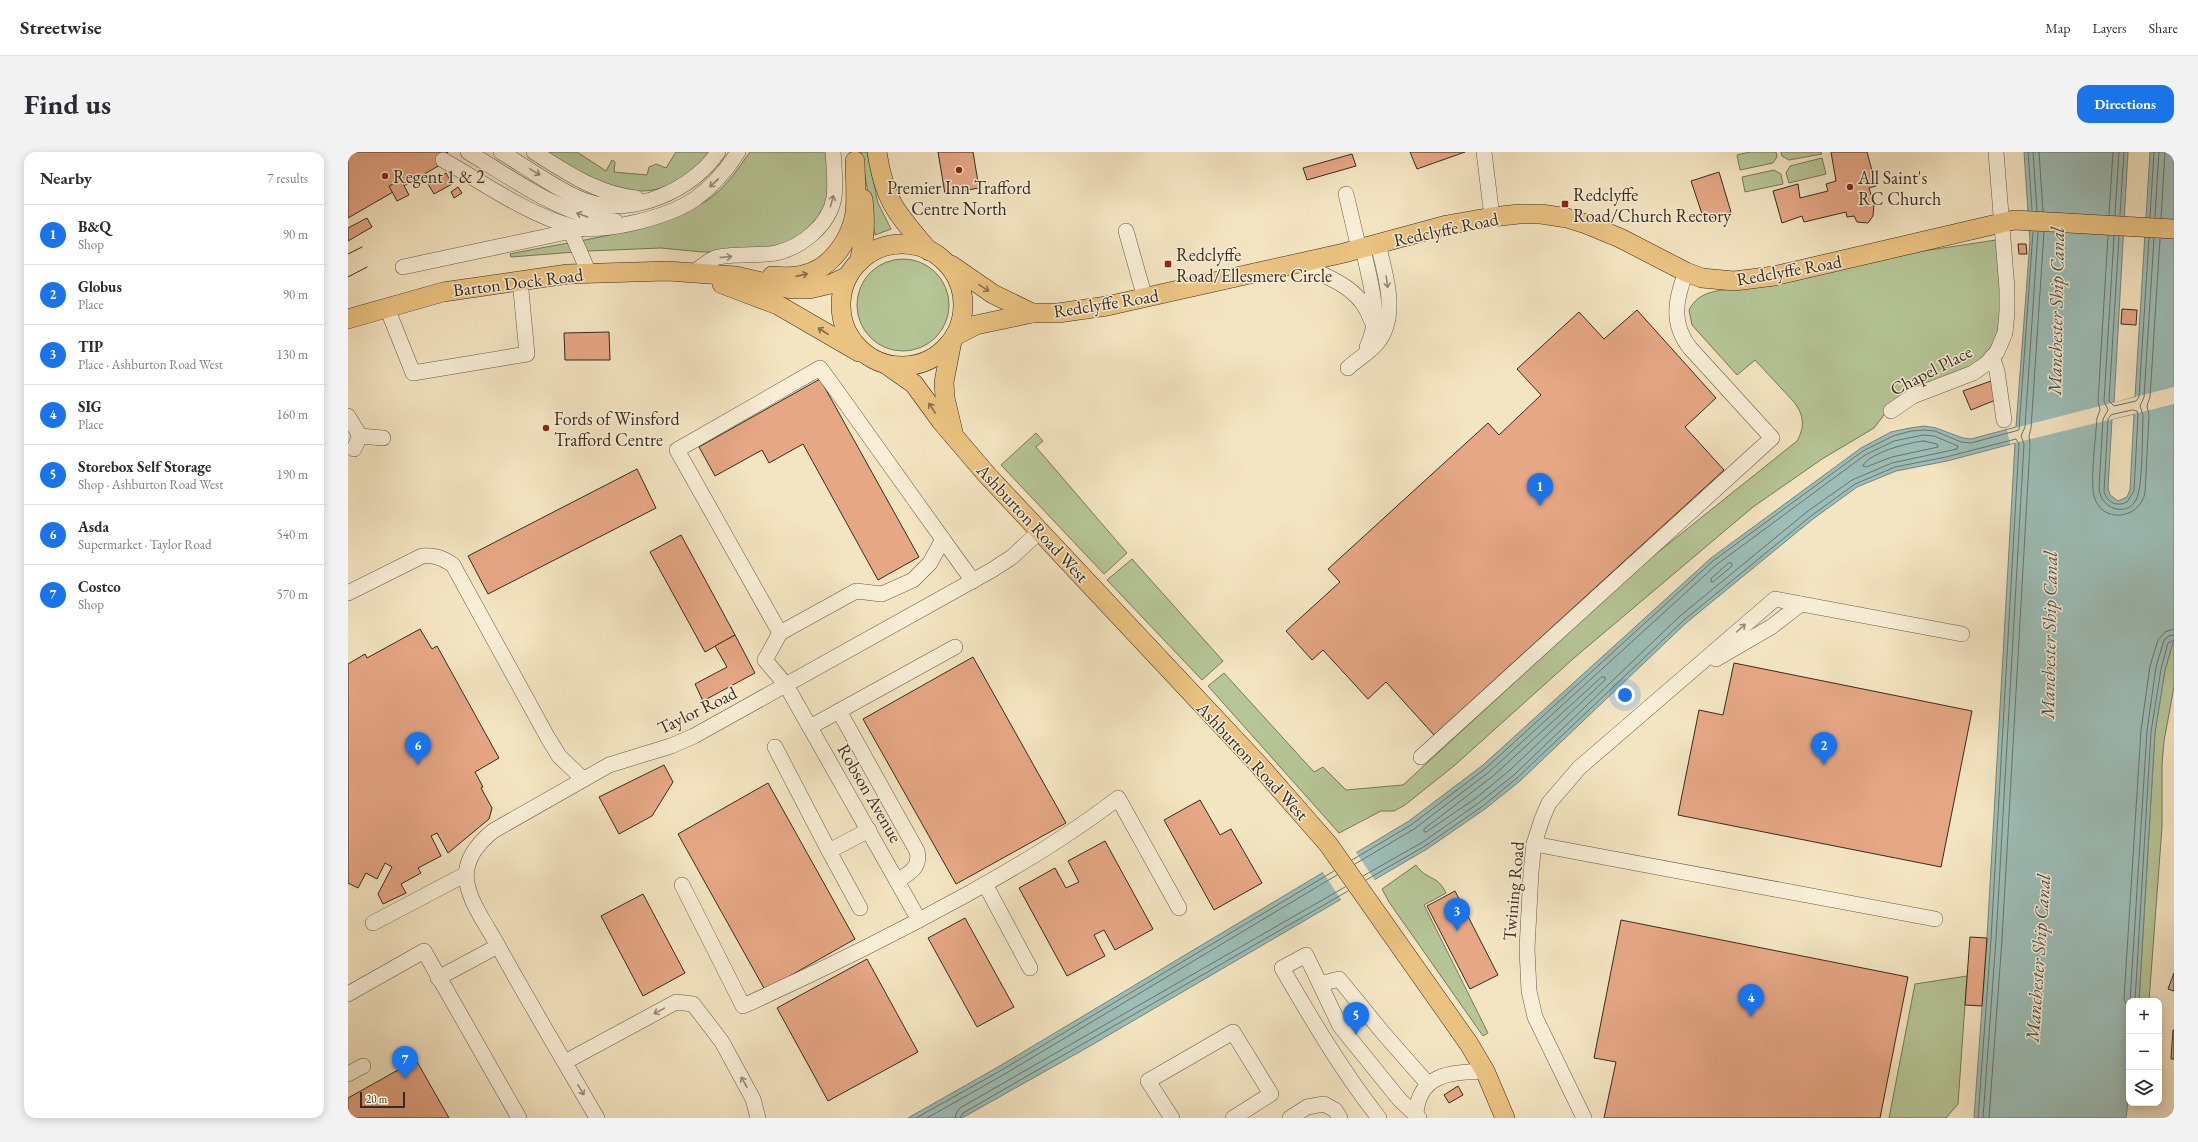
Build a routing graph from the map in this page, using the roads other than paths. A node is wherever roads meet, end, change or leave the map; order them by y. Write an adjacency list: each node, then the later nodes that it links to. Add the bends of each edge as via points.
1 (468, 152): 15 (street, one-way to 1, via 597,219 574,212)
2 (501, 152): 13 (street, one-way to 13, via 587,201 614,205)
3 (534, 152): 13 (street, via 596,188 622,196)
4 (718, 152): 13 (street, via 686,183)
5 (738, 152): 15 (street, one-way to 15, via 720,177 694,199 659,215)
6 (833, 152): 27 (street, one-way to 6, via 716,258 776,253 797,244 813,233 824,220 834,200)
7 (877, 152): 21 (main road, via 880,173 892,206)
8 (1484, 152): 14 (street)
9 (1996, 152): 16 (street, Chapel Place)
10 (854, 156): 24 (main road, via 866,220 865,239); 28 (main road, one-way to 10, via 792,277 806,274 835,256 851,228 855,212)
11 (444, 160): 18 (street, via 530,210)
12 (1346, 194): 20 (street)
13 (649, 199)
14 (1492, 217): 20 (main road, Redclyffe Road, via 1447,225); 25 (main road, Redclyffe Road, via 1541,214 1567,218 1620,238)
15 (634, 222): 18 (street, via 606,228)
16 (2008, 222): 17 (main road, Redclyffe Road); 25 (main road, Redclyffe Road, via 1756,280 1717,280); 38 (street, Chapel Place, via 2005,333 1997,352)
17 (2174, 229)
18 (577, 230): 23 (street); 26 (street)
19 (1126, 231): 30 (street)
20 (1367, 247): 22 (main road, Redclyffe Road); 34 (street, via 1375,311); 36 (street, one-way to 36, via 1386,278 1389,312 1387,324 1378,342)
21 (935, 254): 24 (main road, via 911,245 892,245 874,251); 32 (main road, Redclyffe Road, one-way to 32, via 993,294); 35 (main road, via 952,270 960,286 961,320)
22 (1298, 264): 30 (main road, Redclyffe Road); 34 (street, via 1354,292 1369,313)
23 (403, 267)
24 (854, 269): 28 (main road, Barton Dock Road, via 831,284 809,289 791,289); 37 (main road, via 842,294 841,312 846,329 855,345)
25 (1686, 272): 59 (street, via 1679,291 1676,312 1680,332 1690,348 1772,438)
26 (589, 273): 27 (main road, Barton Dock Road, via 668,271); 29 (main road, Barton Dock Road)
27 (692, 274): 28 (main road, Barton Dock Road); 37 (main road, Barton Dock Road, one-way to 27, via 778,305)
28 (736, 276)
29 (520, 280): 31 (main road, Barton Dock Road, via 443,292); 31 (street, via 527,354 413,373)
30 (1144, 298): 32 (main road, Redclyffe Road, via 1081,310)
31 (387, 308): 33 (main road, Barton Dock Road)
32 (1032, 313): 35 (main road, Redclyffe Road, via 976,325)
33 (348, 319)
34 (1373, 331): 36 (street)
35 (953, 338): 39 (main road, via 939,354 923,363 906,366); 45 (main road, Ashburton Road West, via 944,382 945,398)
36 (1362, 355): 40 (street)
37 (869, 357): 39 (main road)
38 (1992, 357): 41 (street, Chapel Place, via 1973,373 1913,396); 43 (street, via 1997,371)
39 (888, 365): 45 (main road, Ashburton Road West, one-way to 39, via 914,384)
40 (1348, 368)
41 (1891, 411)
42 (348, 416): 44 (street, via 357,443)
43 (2004, 420)
44 (383, 438)
45 (955, 439): 46 (main road, Ashburton Road West)
46 (1039, 532): 48 (street, Taylor Road, via 1012,557); 80 (main road, Ashburton Road West, via 1258,764 1328,844 1470,1044)
47 (943, 539): 48 (street); 51 (street, via 930,563 913,580 882,594 856,592); 51 (street, via 820,368 677,450)
48 (973, 581): 55 (street, Taylor Road)
49 (348, 593): 60 (street, via 422,556 438,556 453,565 548,738 559,756)
50 (1801, 604): 52 (street); 54 (street, via 1771,627); 54 (street, one-way to 50, via 1775,599)
51 (780, 633): 55 (street, Robson Avenue, via 765,660)
52 (1962, 634)
53 (955, 647): 56 (street)
54 (1691, 673): 62 (street, Twining Road, via 1579,768 1560,788 1549,803)
55 (786, 685): 57 (street, Robson Avenue); 60 (street, Taylor Road, via 694,736 671,746 620,760)
56 (839, 711): 57 (street); 65 (street, via 917,851 918,860 914,871)
57 (810, 727): 61 (street, Robson Avenue)
58 (775, 747): 63 (street)
59 (1421, 757)
60 (583, 779): 64 (street, Taylor Road, via 486,837 473,852)
61 (869, 830): 63 (street); 65 (street, Robson Avenue)
62 (1534, 844): 70 (street); 93 (street, Twining Road, via 1530,872 1527,949 1531,1005)
63 (829, 851): 68 (street)
64 (466, 874): 72 (street); 73 (street, via 469,891)
65 (897, 881): 71 (street, Robson Avenue)
66 (986, 884): 69 (street, via 1055,844 1118,798); 71 (street); 74 (street)
67 (682, 885): 71 (street, via 743,1006 851,956)
68 (860, 908)
69 (1179, 908)
70 (1936, 919)
71 (919, 920)
72 (373, 923)
73 (498, 946): 75 (street); 78 (street)
74 (1030, 968)
75 (438, 978): 77 (street, via 424,951); 84 (street)
76 (1320, 984): 82 (street, via 1340,979); 83 (street, via 1340,1026); 91 (street, via 1306,955 1282,968 1323,1038)
77 (348, 994)
78 (565, 1062): 85 (street, one-way to 85); 86 (street, one-way to 78, via 753,1099 722,1042 693,1004 676,1002)
79 (363, 1066): 81 (street)
80 (1485, 1071): 82 (street, via 1443,1076); 92 (main road, Ashburton Road West)
81 (348, 1074)
82 (1428, 1084): 83 (street, via 1421,1094)
83 (1415, 1116)
84 (519, 1118)
85 (597, 1118)
86 (758, 1118)
87 (1172, 1118): 88 (street, via 1148,1081 1233,1032 1271,1094)
88 (1233, 1118)
89 (1290, 1118): 90 (street, via 1315,1104 1324,1104 1335,1110)
90 (1340, 1118)
91 (1379, 1118)
92 (1505, 1118)
93 (1584, 1118)

